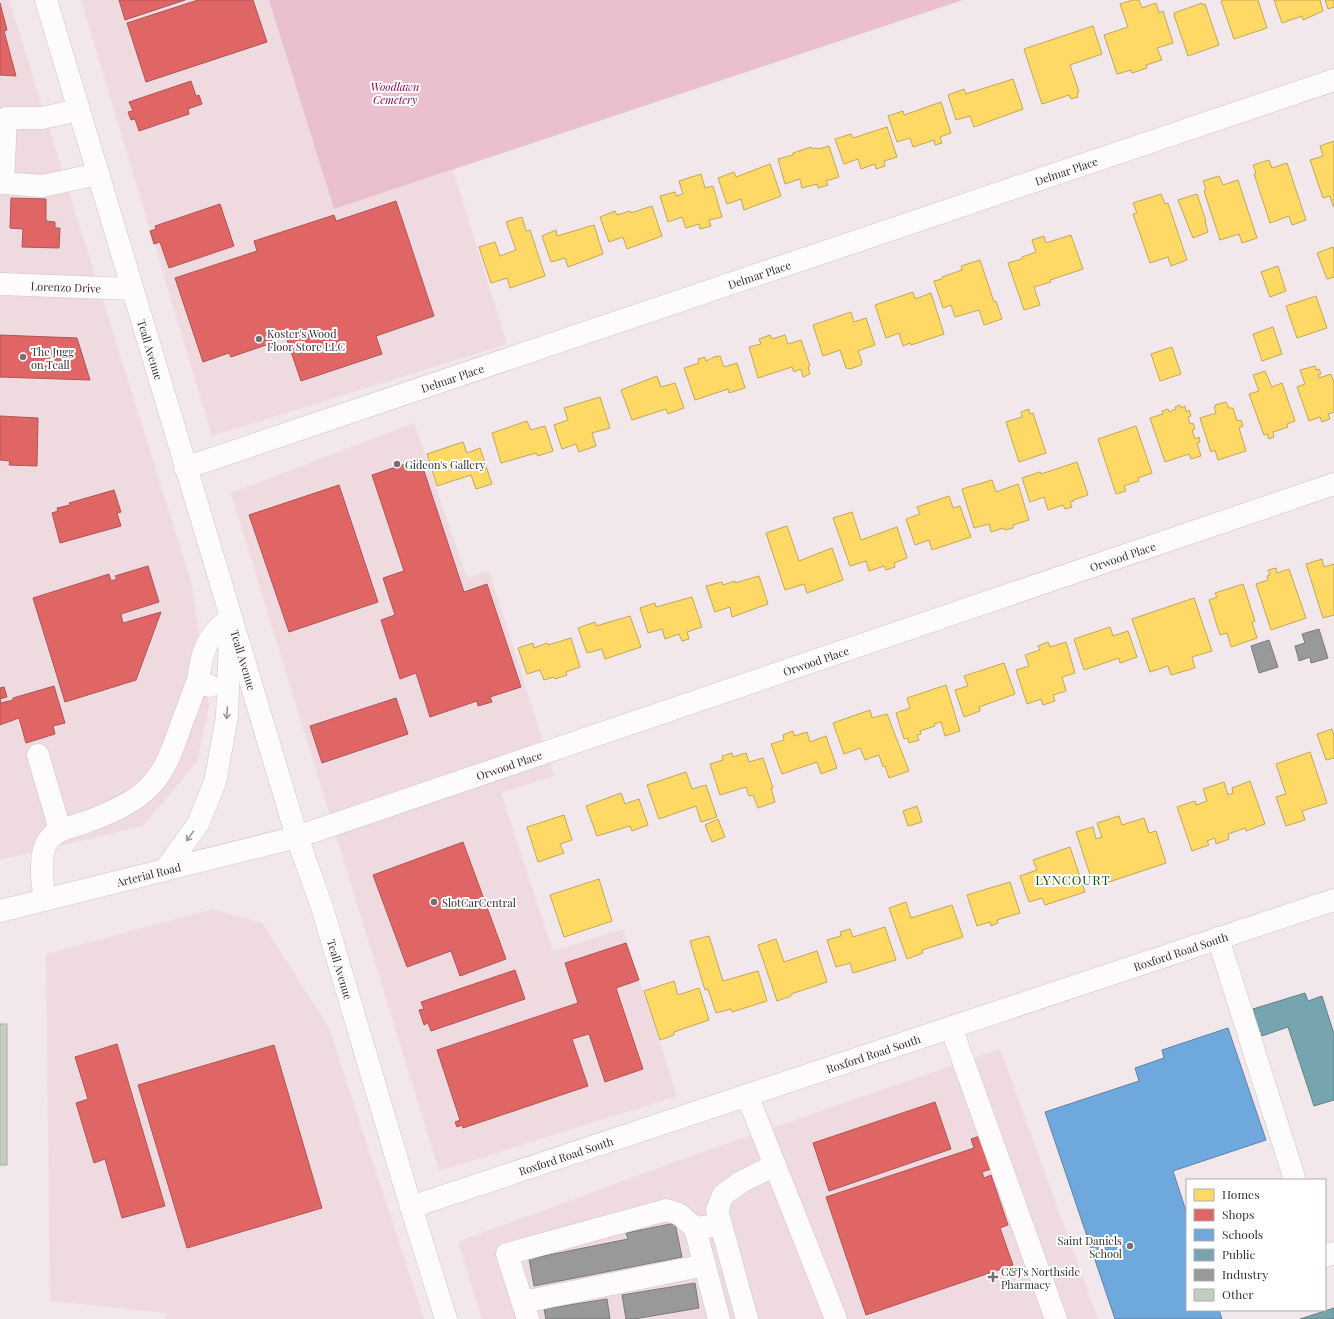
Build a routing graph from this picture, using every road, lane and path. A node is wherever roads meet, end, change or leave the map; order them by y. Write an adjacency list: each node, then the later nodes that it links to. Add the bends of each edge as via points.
1 (46, 0): 3 (street, Teall Avenue)
2 (1334, 80): 8 (street, Delmar Place)
3 (78, 110): 4 (street, Teall Avenue); 5 (street, via 42,118 6,118)
4 (98, 174): 5 (street, via 42,186); 7 (street, Teall Avenue)
5 (1, 184)
6 (0, 284): 7 (street, Lorenzo Drive)
7 (132, 289): 8 (street, Teall Avenue)
8 (185, 468): 10 (street, Teall Avenue)
9 (1334, 484): 15 (street, Orwood Place)
10 (231, 618): 11 (street, via 210,638 200,664); 12 (street); 15 (street, Teall Avenue)
11 (198, 680): 12 (street, via 203,684); 14 (street, via 171,754 152,784 142,794 110,812)
12 (228, 686): 16 (street, one-way to 16, via 227,717 216,782 198,824)
13 (38, 755): 14 (street)
14 (60, 830): 17 (street, via 44,847 42,886)
15 (297, 837): 16 (street, Arterial Road); 25 (street, Teall Avenue, via 322,907)
16 (165, 870): 17 (street, Arterial Road)
17 (45, 900): 19 (street, Arterial Road)
18 (1334, 900): 20 (street, Roxford Road South)
19 (0, 911)
20 (1218, 938): 21 (street, Roxford Road South); 24 (street)
21 (952, 1027): 22 (street, Roxford Road South); 34 (street)
22 (747, 1095): 23 (street); 25 (street, Roxford Road South)
23 (775, 1165): 26 (street, via 741,1182 723,1195 717,1210); 33 (street)
24 (1295, 1179)
25 (411, 1206): 30 (street, Teall Avenue)
26 (721, 1225): 27 (street); 32 (street)
27 (695, 1228): 28 (street); 29 (street, via 679,1214 666,1210 507,1254)
28 (705, 1265): 29 (street); 31 (street)
29 (525, 1311)
30 (446, 1319)
31 (719, 1319)
32 (747, 1319)
33 (836, 1319)
34 (1056, 1319)

